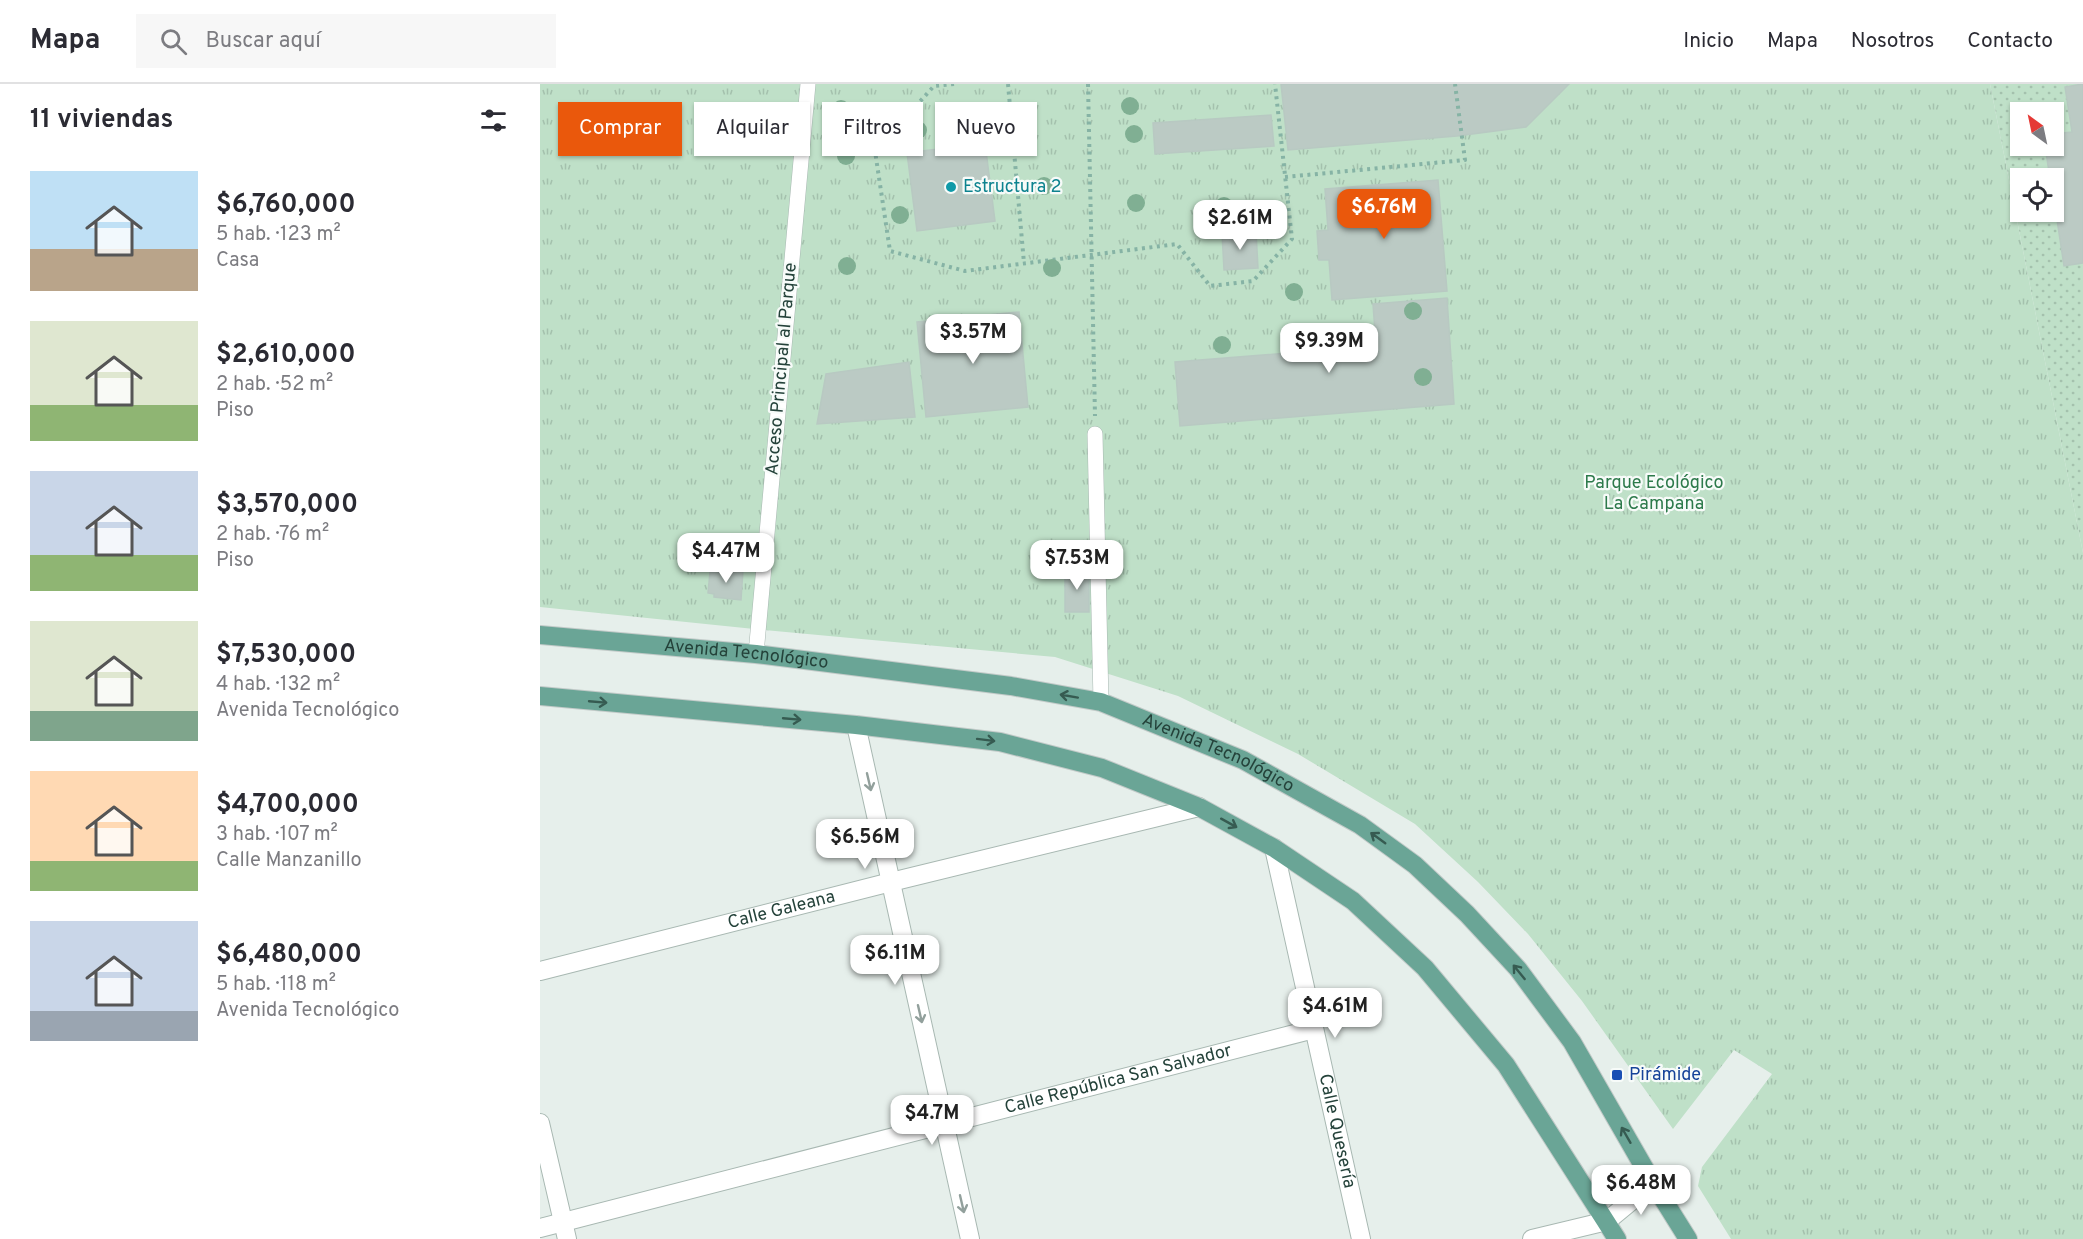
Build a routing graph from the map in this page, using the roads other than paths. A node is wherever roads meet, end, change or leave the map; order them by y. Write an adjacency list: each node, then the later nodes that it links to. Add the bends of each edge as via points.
1 (808, 84): 4 (lane, Acceso Principal al Parque)
2 (1095, 434): 6 (lane)
3 (540, 635): 4 (main road, Avenida Tecnológico)
4 (756, 654): 6 (main road, Avenida Tecnológico, one-way to 4, via 1011,686)
5 (540, 696): 7 (main road, one-way to 7)
6 (1101, 702): 15 (main road, Avenida Tecnológico, one-way to 6, via 1572,1042 1518,969 1415,865 1360,825 1243,759)
7 (856, 725): 8 (main road, one-way to 8, via 1000,742 1102,768); 10 (street, one-way to 10)
8 (1199, 807): 9 (main road, one-way to 9); 10 (street, Calle Galeana)
9 (1274, 848): 12 (street, Calle Quesería); 16 (main road, via 1353,901 1425,968 1506,1065)
10 (891, 882): 11 (street, Calle Galeana); 14 (street, one-way to 14)
11 (540, 971)
12 (1314, 1029): 14 (street, Calle República San Salvador); 21 (street, Calle Quesería)
13 (540, 1122): 18 (street)
14 (945, 1124): 18 (street, Calle República San Salvador); 20 (street, one-way to 20)
15 (1653, 1183): 16 (street); 24 (main road, Avenida Tecnológico)
16 (1607, 1221): 19 (street); 23 (main road)
17 (540, 1228): 18 (street, Calle República San Salvador)
18 (565, 1231)
19 (1584, 1233): 22 (street)
20 (970, 1239)
21 (1361, 1239)
22 (1532, 1239)
23 (1617, 1239)
24 (1688, 1239)

